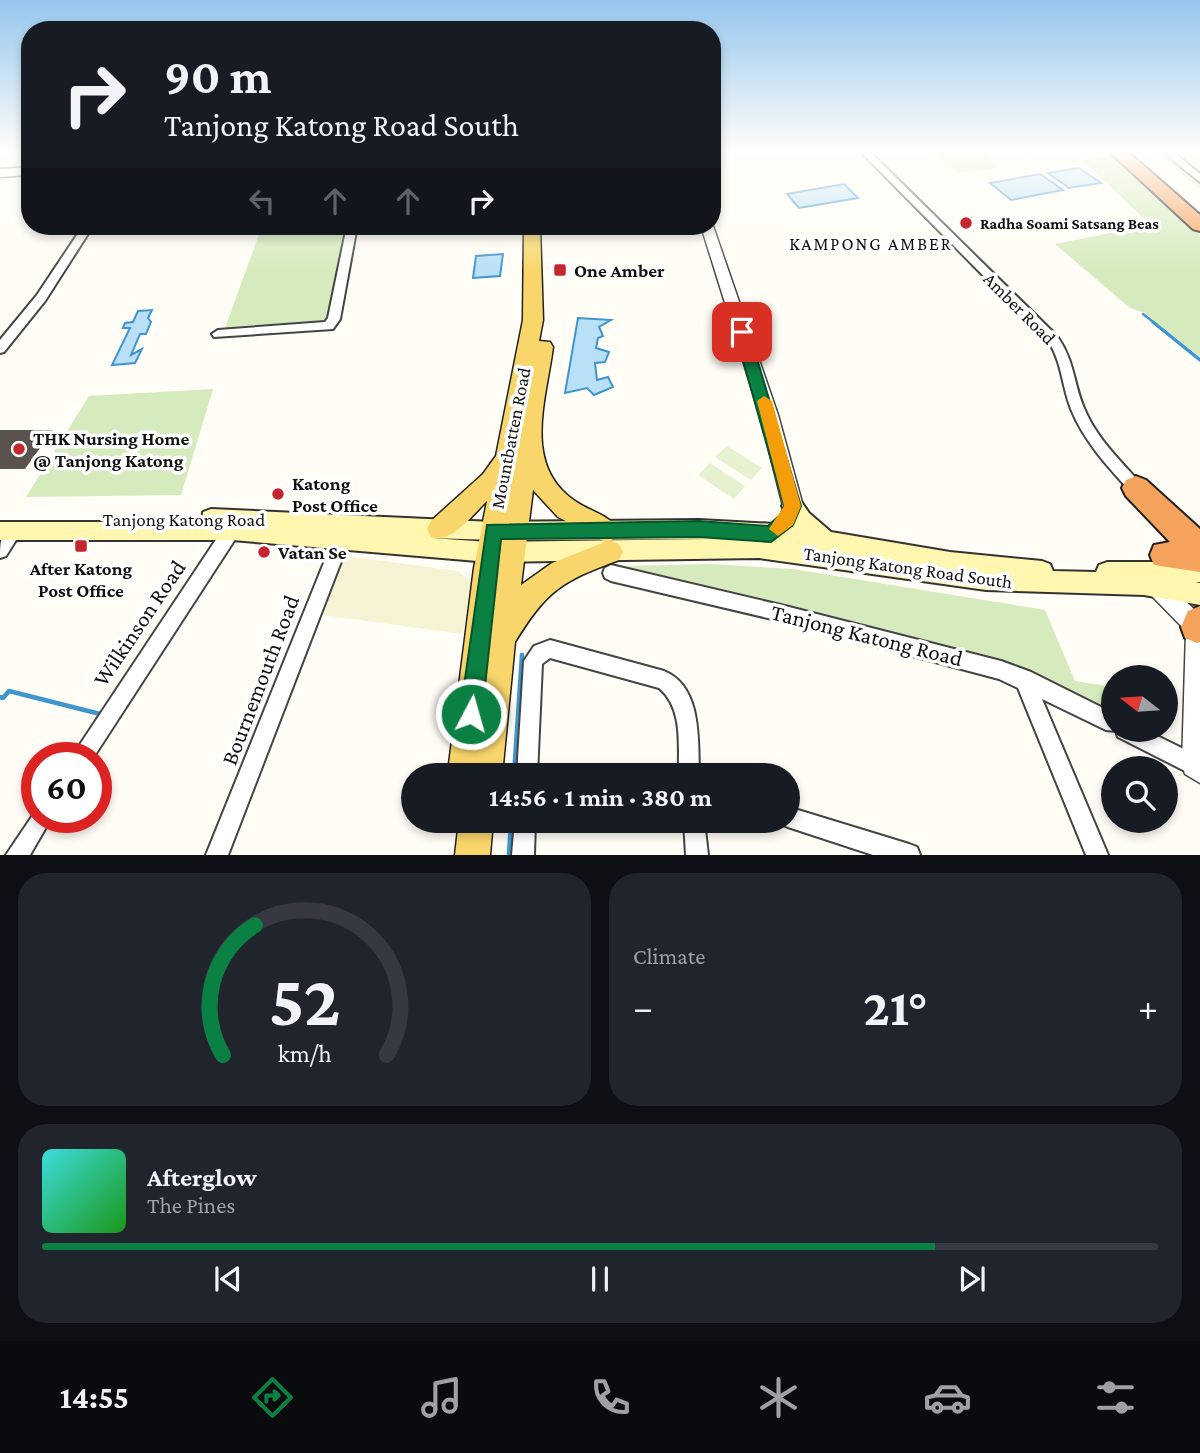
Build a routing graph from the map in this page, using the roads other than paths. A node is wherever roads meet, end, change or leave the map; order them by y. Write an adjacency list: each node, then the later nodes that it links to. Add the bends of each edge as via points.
1 (905, 192): 12 (street, Amber Road, via 1053,339 1071,372 1074,398 1085,423)
2 (1163, 192): 3 (highway)
3 (1200, 225)
4 (82, 235): 10 (street, via 41,299)
5 (350, 235): 9 (street, via 333,323 320,328)
6 (531, 235): 11 (main road, Mountbatten Road, via 533,320)
7 (546, 235): 11 (main road, Mountbatten Road, via 547,320)
8 (711, 235): 13 (street)
9 (218, 334)
10 (0, 349)
11 (518, 452): 16 (main road); 19 (main road, Mountbatten Road); 23 (main road, via 541,486 580,517)
12 (1136, 488): 21 (highway, via 1182,534); 25 (main road, via 1164,532)
13 (793, 506): 18 (main road, via 787,520); 20 (main road, via 813,531)
14 (235, 524): 15 (main road, Tanjong Katong Road); 17 (main road, Tanjong Katong Road); 32 (street, Wilkinson Road)
15 (4, 528): 22 (street)
16 (440, 529): 17 (main road, Tanjong Katong Road); 19 (main road, Tanjong Katong Road)
17 (344, 531): 19 (main road, Tanjong Katong Road); 46 (street, Bournemouth Road)
18 (771, 534): 20 (main road, Tanjong Katong Road South); 23 (main road, Tanjong Katong Road South, via 699,529)
19 (502, 542): 23 (main road, Tanjong Katong Road South); 29 (main road, Mountbatten Road); 34 (main road, Mountbatten Road)
20 (830, 542): 25 (main road, Tanjong Katong Road South, via 950,562 1070,573)
21 (1200, 545)
22 (0, 551)
23 (609, 552): 25 (main road, Tanjong Katong Road South, via 759,548 985,580); 29 (main road, via 565,567 542,583 526,598); 30 (street, Tanjong Katong Road, via 803,618)
24 (1200, 558): 25 (highway)
25 (1157, 570): 26 (main road, Tanjong Katong Road South); 27 (main road, Tanjong Katong Road South); 28 (street)
26 (1200, 572)
27 (1200, 594)
28 (1199, 625): 38 (street)
29 (501, 644): 35 (main road, Mountbatten Road)
30 (1024, 679): 31 (street, Tanjong Katong Road); 50 (street)
31 (1101, 717)
32 (92, 742)
33 (1148, 742): 38 (street)
34 (465, 763)
35 (487, 763)
36 (528, 763): 37 (street, via 533,661 540,652 551,649 675,687 682,700)
37 (689, 763)
38 (1197, 767)
39 (800, 821): 44 (street)
40 (31, 833): 45 (street)
41 (475, 833): 47 (main road)
42 (524, 833): 48 (street)
43 (695, 833): 49 (street)
44 (907, 854)
45 (17, 855)
46 (218, 855)
47 (472, 855)
48 (523, 855)
49 (697, 855)
50 (1097, 855)

